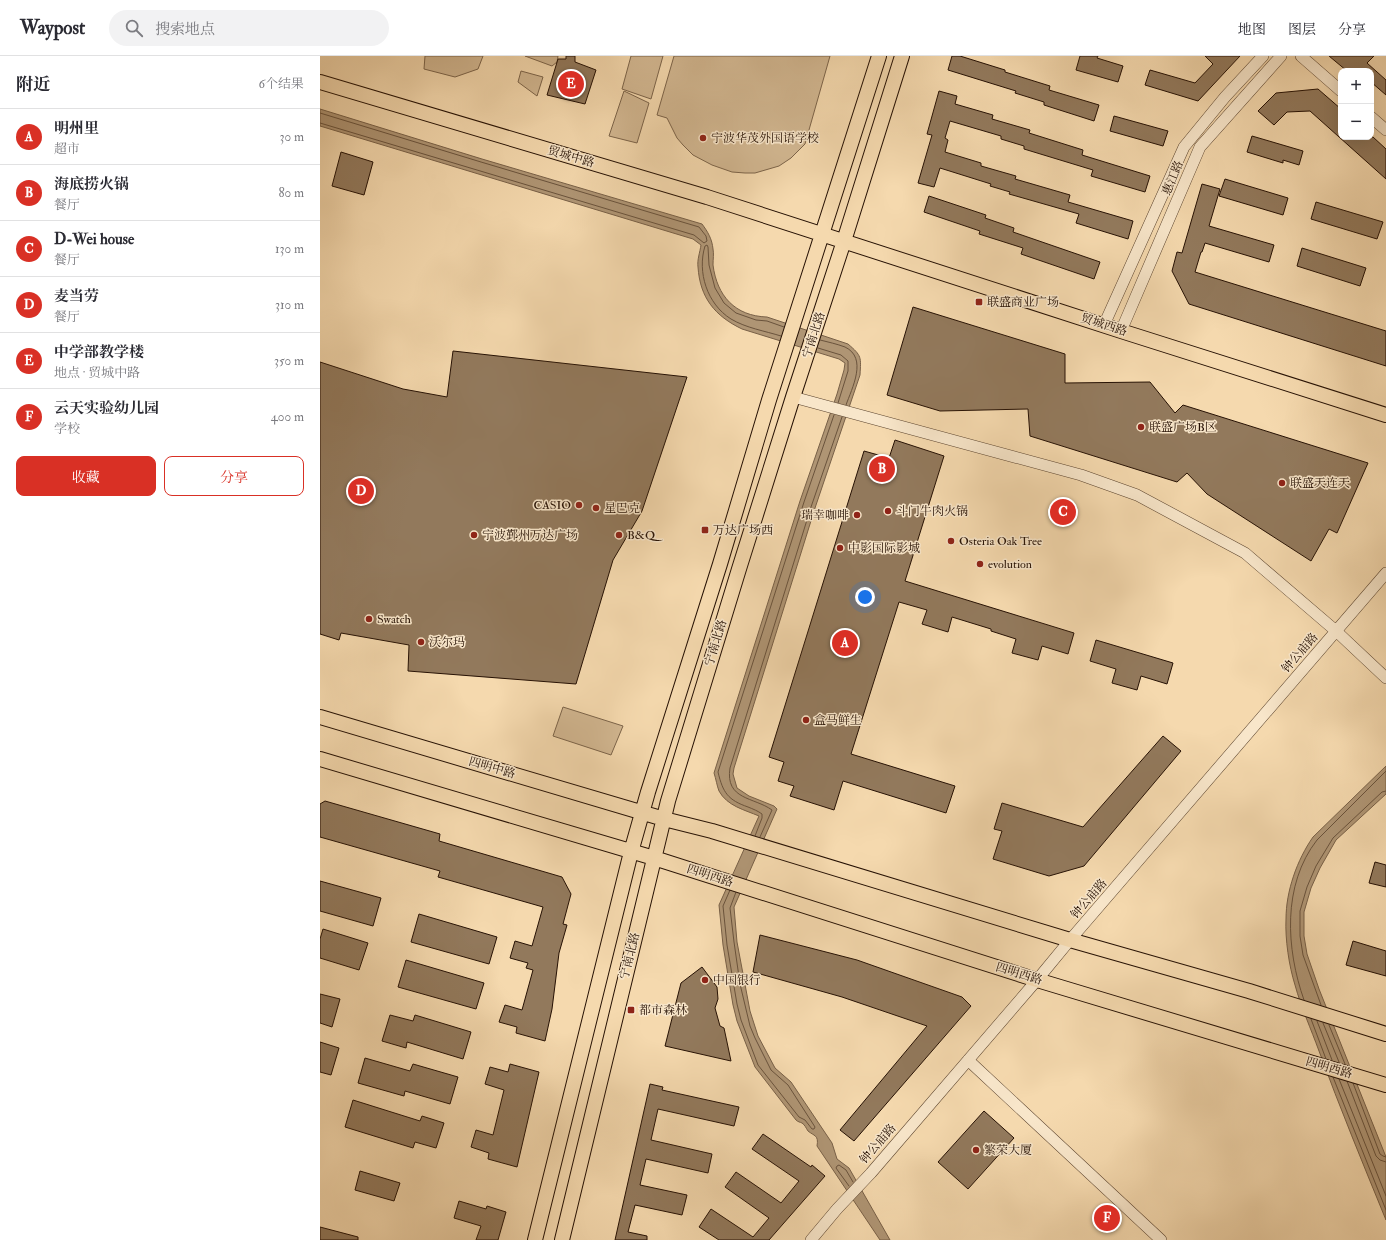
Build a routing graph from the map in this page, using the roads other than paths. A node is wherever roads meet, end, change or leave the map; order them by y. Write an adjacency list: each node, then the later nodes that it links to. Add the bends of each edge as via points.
1 (879, 56): 10 (main road, 宁南北路)
2 (902, 56): 11 (main road, 宁南北路)
3 (1263, 56): 12 (street, 惠江路, via 1184,147)
4 (1282, 56): 13 (street, 惠江路, via 1200,147)
5 (1301, 56): 7 (street)
6 (320, 82): 10 (main road, 贸城中路, via 707,197)
7 (1338, 88)
8 (1374, 120): 9 (street)
9 (1386, 130)
10 (822, 234): 11 (main road, 贸城西路); 21 (main road, 宁南北路)
11 (844, 241): 12 (main road, 贸城西路); 14 (main road, 宁南北路)
12 (1104, 325): 13 (main road, 贸城西路)
13 (1121, 331): 15 (main road, 贸城西路)
14 (793, 397): 17 (street, via 1081,475 1137,495 1245,553); 22 (main road, 宁南北路)
15 (1386, 414)
16 (1386, 574): 17 (street, 钟公庙路)
17 (1336, 631): 18 (street); 25 (street, 钟公庙路)
18 (1386, 678)
19 (320, 717): 21 (main road, 四明中路)
20 (320, 759): 23 (main road)
21 (642, 813): 22 (main road, 四明中路); 23 (main road, 宁南北路)
22 (664, 819): 24 (main road, 宁南北路); 25 (main road, via 712,831)
23 (632, 852): 24 (main road); 30 (main road, 宁南北路)
24 (654, 858): 26 (main road, 四明西路); 31 (main road, 宁南北路)
25 (1070, 940): 26 (street, 钟公庙路); 27 (main road, via 1249,991)
26 (1038, 980): 28 (street, 钟公庙路); 29 (main road, 四明西路)
27 (1386, 1034)
28 (968, 1060): 32 (street, 钟公庙路); 33 (street)
29 (1383, 1084)
30 (535, 1240)
31 (562, 1240)
32 (811, 1240)
33 (1160, 1240)

